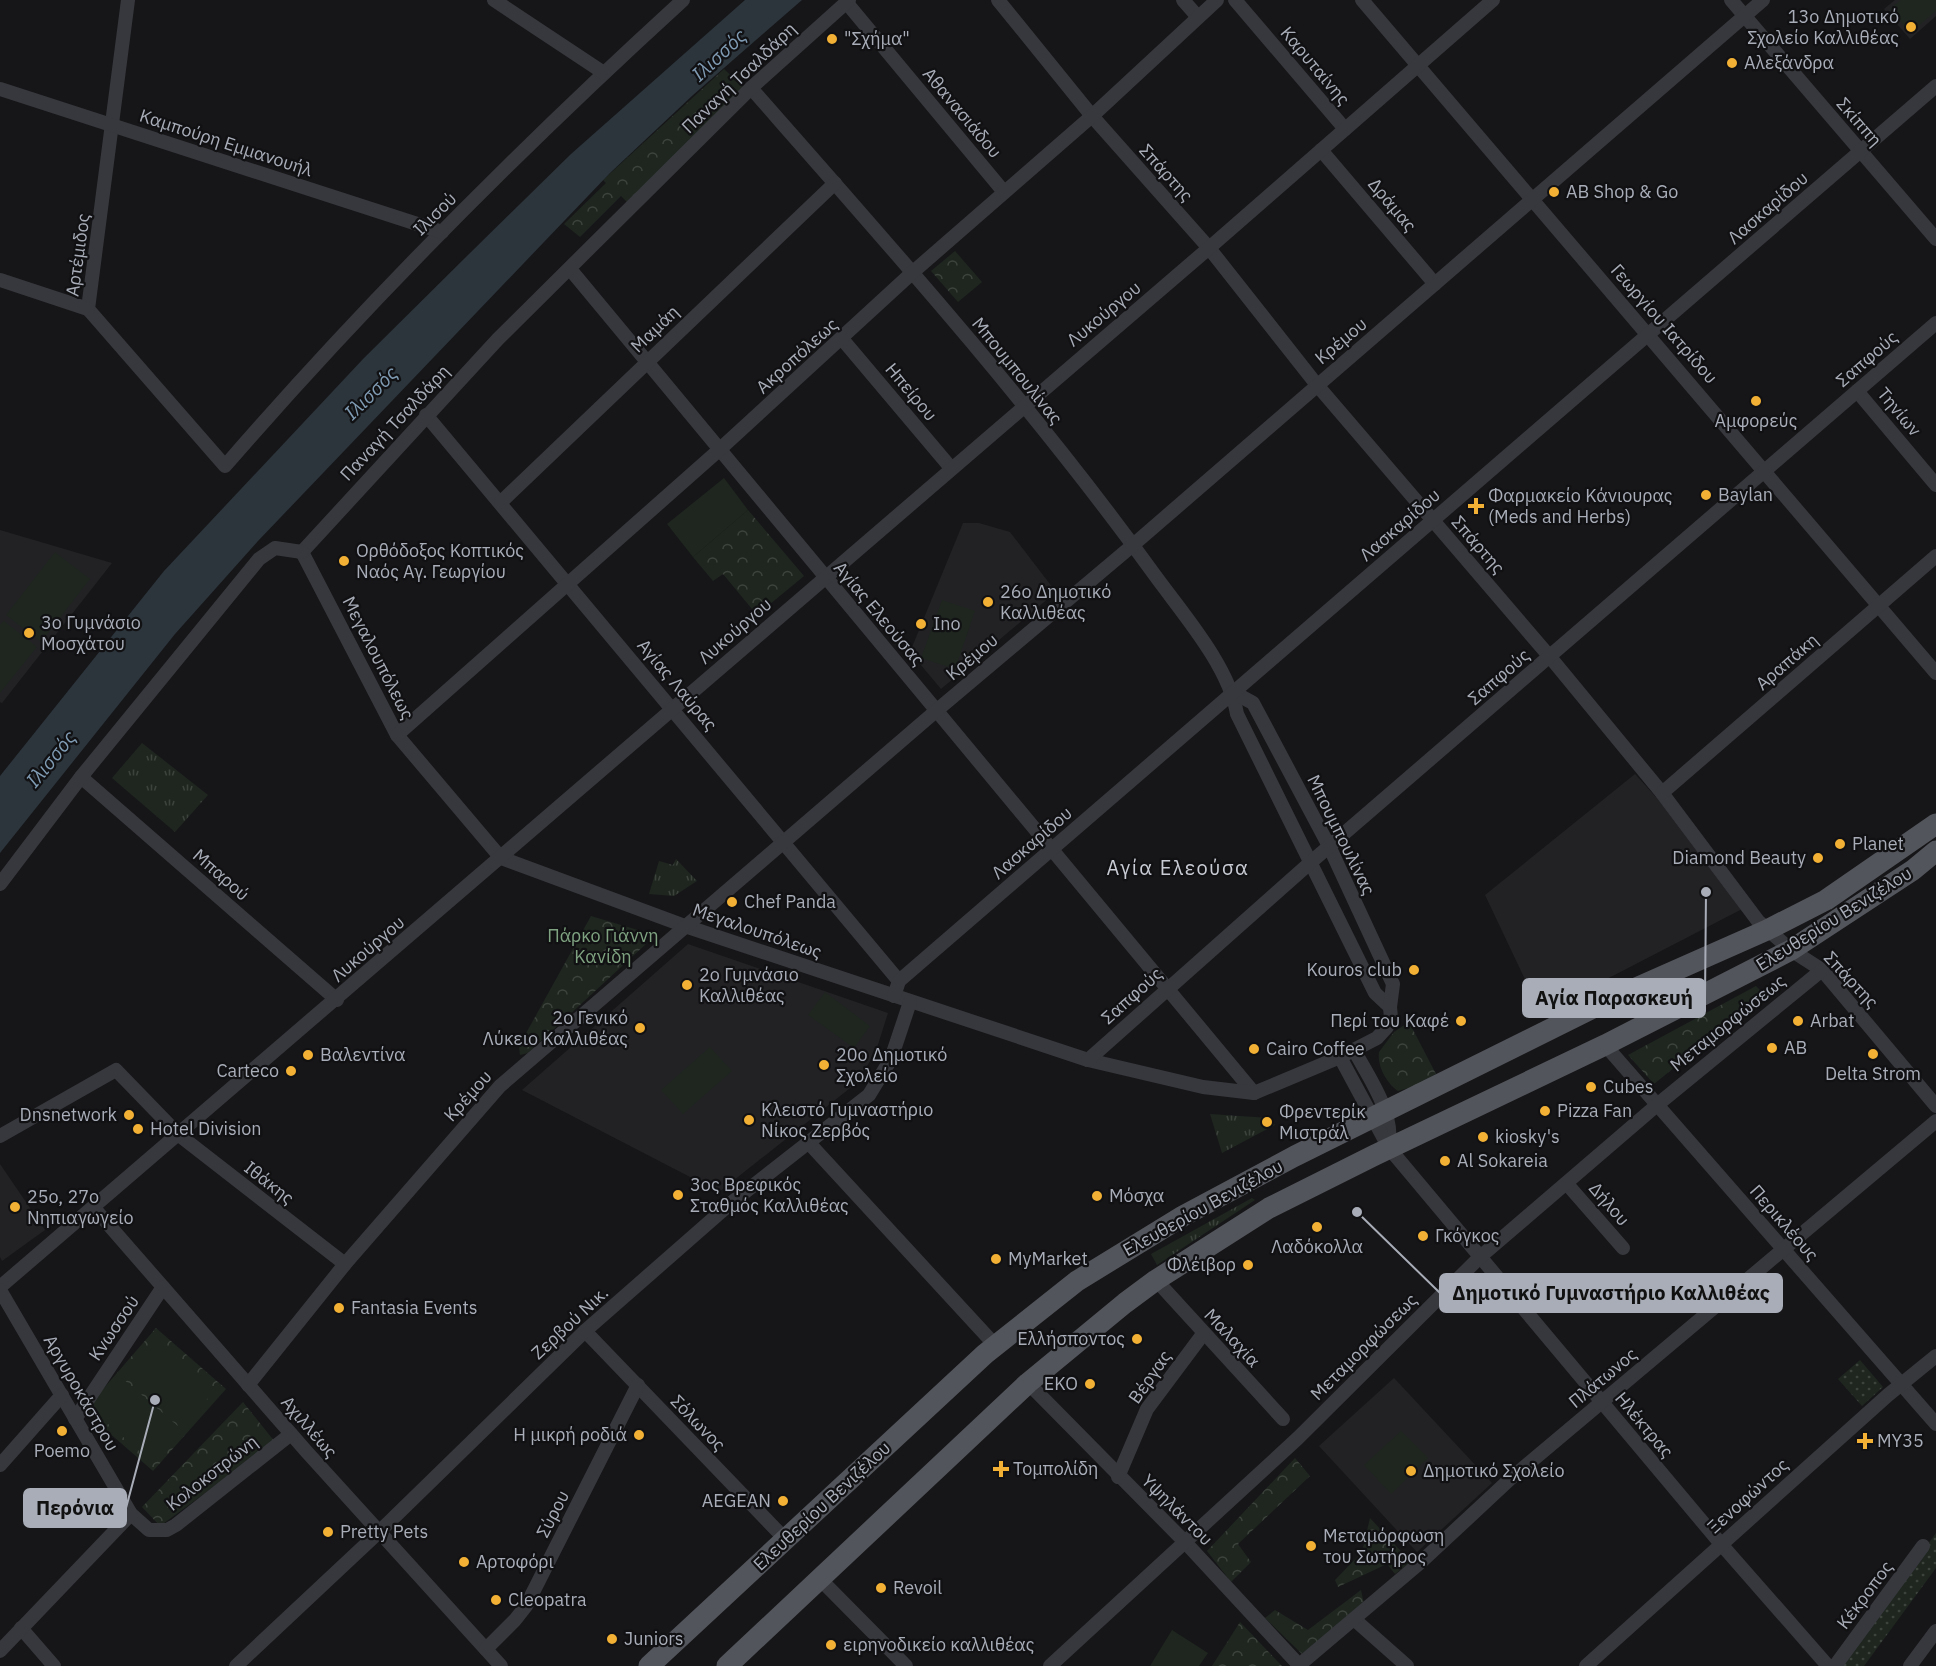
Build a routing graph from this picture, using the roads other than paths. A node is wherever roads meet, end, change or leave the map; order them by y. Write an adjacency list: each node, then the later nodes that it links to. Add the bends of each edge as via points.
1 (128, 0): 21 (street, Αρτέμιδος)
2 (494, 0): 16 (street)
3 (683, 0): 16 (street, Ιλισού)
4 (998, 0): 20 (street, Σπάρτης)
5 (1183, 0): 14 (street)
6 (1217, 0): 14 (street, Ακροπόλεως)
7 (1235, 0): 22 (street, Καρυταίνης)
8 (1362, 0): 15 (street, Γεωργίου Ιατρίδου)
9 (1493, 0): 15 (street, Λυκούργου)
10 (1731, 0): 13 (street, Σκίππη)
11 (1763, 0): 13 (street, Κρέμου)
12 (848, 1): 19 (street, Παναγή Τσαλδάρη); 26 (street, Αθανασιάδου)
13 (1744, 16): 24 (street, Σκίππη); 27 (street, Κρέμου)
14 (1198, 17): 20 (street, Ακροπόλεως)
15 (1418, 65): 22 (street, Λυκούργου); 27 (street, Γεωργίου Ιατρίδου)
16 (604, 73): 28 (street, Ιλισού)
17 (1936, 86): 24 (street, Λασκαρίδου)
18 (0, 88): 21 (street, Καμπούρη Εμμανουήλ)
19 (751, 88): 25 (street, Μπουμπουλίνας); 31 (street, Παναγή Τσαλδάρη)
20 (1092, 116): 26 (street, Ακροπόλεως); 30 (street, Σπάρτης)
21 (114, 125): 28 (street, Καμπούρη Εμμανουήλ); 35 (street, Αρτέμιδος)
22 (1345, 129): 23 (street, Λυκούργου)
23 (1321, 150): 30 (street, Λυκούργου); 34 (street, Δράμας)
24 (1860, 151): 29 (street, Σκίππη); 37 (street, Λασκαρίδου)
25 (835, 183): 32 (street, Μπουμπουλίνας); 39 (street, Μαμάη)
26 (1004, 192): 32 (street, Ακροπόλεως)
27 (1533, 199): 34 (street, Κρέμου); 37 (street, Γεωργίου Ιατρίδου)
28 (442, 232): 45 (street, Ιλισού, via 335,340)
29 (1936, 239)
30 (1209, 248): 40 (street, Σπάρτης); 42 (street, Λυκούργου)
31 (570, 269): 39 (street, Αγίας Ελεούσας); 43 (street, Παναγή Τσαλδάρη)
32 (913, 272): 38 (street, Ακροπόλεως); 42 (street, Μπουμπουλίνας)
33 (0, 280): 35 (street)
34 (1435, 284): 40 (street, Κρέμου)
35 (88, 309): 45 (street, Αρτέμιδος)
36 (1936, 323): 41 (street, Σαπφούς)
37 (1649, 334): 47 (street, Γεωργίου Ιατρίδου); 50 (street, Λασκαρίδου)
38 (843, 340): 44 (street, Ακροπόλεως); 46 (street, Ηπείρου)
39 (646, 362): 44 (street, Αγίας Ελεούσας); 49 (street, Μαμάη)
40 (1317, 385): 50 (street, Σπάρτης); 51 (street, Κρέμου)
41 (1857, 391): 47 (street, Σαπφούς); 48 (street, Τηνίων)
42 (1024, 406): 46 (street, Λυκούργου); 51 (street, Μπουμπουλίνας)
43 (426, 415): 49 (street, Αγίας Λαύρας); 52 (street, Παναγή Τσαλδάρη)
44 (719, 450): 54 (street, Αγίας Ελεούσας); 55 (street, Ακροπόλεως)
45 (225, 465)
46 (951, 468): 54 (street, Λυκούργου)
47 (1765, 470): 56 (street, Γεωργίου Ιατρίδου); 57 (street, Σαπφούς)
48 (1936, 485)
49 (501, 502): 55 (street, Αγίας Λαύρας)
50 (1433, 521): 57 (street, Σπάρτης); 59 (street, Λασκαρίδου)
51 (1133, 545): 59 (street, Μπουμπουλίνας); 61 (street, Κρέμου)
52 (302, 552): 62 (street, Μεγαλουπόλεως); 63 (street, via 275,548 260,559)
53 (1936, 556): 56 (street, Αραπάκη)
54 (825, 577): 60 (street, Λυκούργου); 61 (street, Αγίας Ελεούσας)
55 (566, 583): 60 (street, Αγίας Λαύρας); 62 (street, Ακροπόλεως)
56 (1880, 606): 58 (street, Γεωργίου Ιατρίδου); 64 (street, Αραπάκη)
57 (1550, 657): 64 (street, Σπάρτης); 67 (street, Σαπφούς)
58 (1936, 673)
59 (1233, 692): 67 (street, Μπουμπουλίνας, via 1253,703); 68 (street, Λασκαρίδου); 71 (street, Μπουμπουλίνας, via 1237,714)
60 (673, 708): 66 (street, Αγίας Λαύρας); 70 (street, Λυκούργου)
61 (936, 711): 66 (street, Κρέμου); 68 (street, Αγίας Ελεούσας)
62 (397, 735): 70 (street, Μεγαλουπόλεως)
63 (81, 777): 72 (street); 80 (street, Μπαρού)
64 (1662, 793): 74 (street, Σπάρτης)
65 (1936, 824): 74 (main road, Ελευθερίου Βενιζέλου, via 1826,900)
66 (784, 841): 73 (street, Κρέμου); 77 (street, Αγίας Λαύρας)
67 (1329, 846): 71 (street, Σαπφούς); 82 (street, Μπουμπουλίνας, via 1393,984)
68 (1051, 849): 77 (street, Λασκαρίδου); 78 (street, Αγίας Ελεούσας)
69 (1936, 851): 75 (main road, Ελευθερίου Βενιζέλου)
70 (501, 858): 73 (street, Μεγαλουπόλεως); 80 (street, Λυκούργου)
71 (1311, 862): 78 (street, Σαπφούς); 82 (street, Μπουμπουλίνας, via 1375,993)
72 (0, 884)
73 (686, 926): 79 (street, Μεγαλουπόλεως); 101 (street, Κρέμου, via 500,1086)
74 (1767, 930): 75 (street, Σπάρτης); 90 (main road, Ελευθερίου Βενιζέλου, via 1611,999)
75 (1791, 950): 76 (street, Σπάρτης); 83 (main road, Ελευθερίου Βενιζέλου)
76 (1822, 970): 88 (street, Μεταμορφώσεως); 89 (street, Σπάρτης)
77 (899, 981): 79 (street)
78 (1167, 988): 86 (street, Σαπφούς); 87 (street, Αγίας Ελεούσας)
79 (894, 996): 81 (street, Μεγαλουπόλεως)
80 (337, 1000): 92 (street, Λυκούργου)
81 (910, 1002): 86 (street, Μεγαλουπόλεως); 94 (street, Ζερβού Νικ., via 891,1059 869,1095)
82 (1389, 1007): 84 (street, Μπουμπουλίνας, via 1387,1027 1377,1038)
83 (1605, 1046): 88 (street, Περικλέους); 95 (main road, Ελευθερίου Βενιζέλου)
84 (1354, 1050): 85 (street, Μεγαλουπόλεως); 90 (street)
85 (1340, 1057): 87 (street, Μεγαλουπόλεως); 90 (street)
86 (1088, 1060): 87 (street, Μεγαλουπόλεως, via 1203,1087)
87 (1254, 1093)
88 (1657, 1105): 96 (street, Μεταμορφώσεως); 99 (street, Περικλέους)
89 (1936, 1106)
90 (1379, 1115): 95 (street); 107 (main road, Ελευθερίου Βενιζέλου, via 1183,1216 1077,1281)
91 (1936, 1121): 99 (street, Πλάτωνος)
92 (179, 1135): 93 (street, Ιθάκης, via 116,1070); 97 (street, Λυκούργου); 101 (street, Ιθάκης)
93 (0, 1136)
94 (808, 1142): 105 (street, Ζερβού Νικ., via 731,1203); 107 (street)
95 (1389, 1148): 100 (street, Ηλέκτρας); 102 (main road, Ελευθερίου Βενιζέλου, via 1269,1208)
96 (1568, 1184): 98 (street, Δήλου); 100 (street, Μεταμορφώσεως)
97 (94, 1208): 103 (street, Αχιλλέως); 104 (street, Λυκούργου)
98 (1623, 1248)
99 (1783, 1250): 110 (street, Περικλέους); 114 (street, Πλάτωνος)
100 (1480, 1257): 114 (street, Ηλέκτρας); 124 (street, Μεταμορφώσεως, via 1298,1438)
101 (345, 1264): 111 (street, Κρέμου)
102 (1156, 1280): 106 (street, Μαλαχία); 109 (main road, Ελευθερίου Βενιζέλου)
103 (163, 1287): 111 (street, Αχιλλέως); 115 (street, Κνωσσού)
104 (0, 1288): 113 (street, Αργυροκάστρου)
105 (585, 1331): 112 (street, Σόλωνος); 122 (street, Ζερβού Νικ.)
106 (1203, 1334): 116 (street, Μαλαχία); 120 (street, Βέργας, via 1147,1409)
107 (994, 1345): 123 (main road, Ελευθερίου Βενιζέλου)
108 (1936, 1356): 110 (street, Ξενοφώντος)
109 (1028, 1383): 120 (street, Υψηλάντου); 127 (main road, Ελευθερίου Βενιζέλου)
110 (1902, 1384): 117 (street, Περικλέους); 125 (street, Ξενοφώντος)
111 (248, 1385): 118 (street, Αχιλλέως)
112 (638, 1385): 123 (street, Σόλωνος); 131 (street, Σύρου, via 531,1598)
113 (62, 1395): 115 (street, Αργυροκάστρου); 119 (street)
114 (1602, 1403): 125 (street, Ηλέκτρας); 128 (street, Πλάτωνος, via 1509,1480)
115 (75, 1419): 121 (street, Αργυροκάστρου)
116 (1282, 1419)
117 (1936, 1424)
118 (291, 1434): 121 (street, Κολοκοτρώνη, via 167,1530 149,1530); 122 (street, Αχιλλέως)
119 (0, 1465)
120 (1118, 1477): 124 (street, Υψηλάντου)
121 (131, 1514): 129 (street)
122 (379, 1532): 131 (street, Αχιλλέως); 135 (street, Ζερβού Νικ.)
123 (785, 1539): 137 (main road, Ελευθερίου Βενιζέλου)
124 (1184, 1541): 133 (street, Υψηλάντου); 140 (street, Μεταμορφώσεως)
125 (1721, 1544): 142 (street, Ξενοφώντος); 143 (street, Ηλέκτρας)
126 (1923, 1546): 144 (street, Κέκροπος)
127 (820, 1579): 138 (main road, Ελευθερίου Βενιζέλου); 139 (street)
128 (1355, 1620): 133 (street, Πλάτωνος); 141 (street)
129 (21, 1628): 132 (street); 134 (street)
130 (1936, 1631): 145 (street)
131 (486, 1649): 136 (street, Αχιλλέως)
132 (0, 1652)
133 (1299, 1665)
134 (54, 1666)
135 (236, 1666)
136 (501, 1666)
137 (649, 1666)
138 (727, 1666)
139 (906, 1666)
140 (1050, 1666)
141 (1407, 1666)
142 (1586, 1666)
143 (1828, 1666)
144 (1835, 1666)
145 (1910, 1666)

